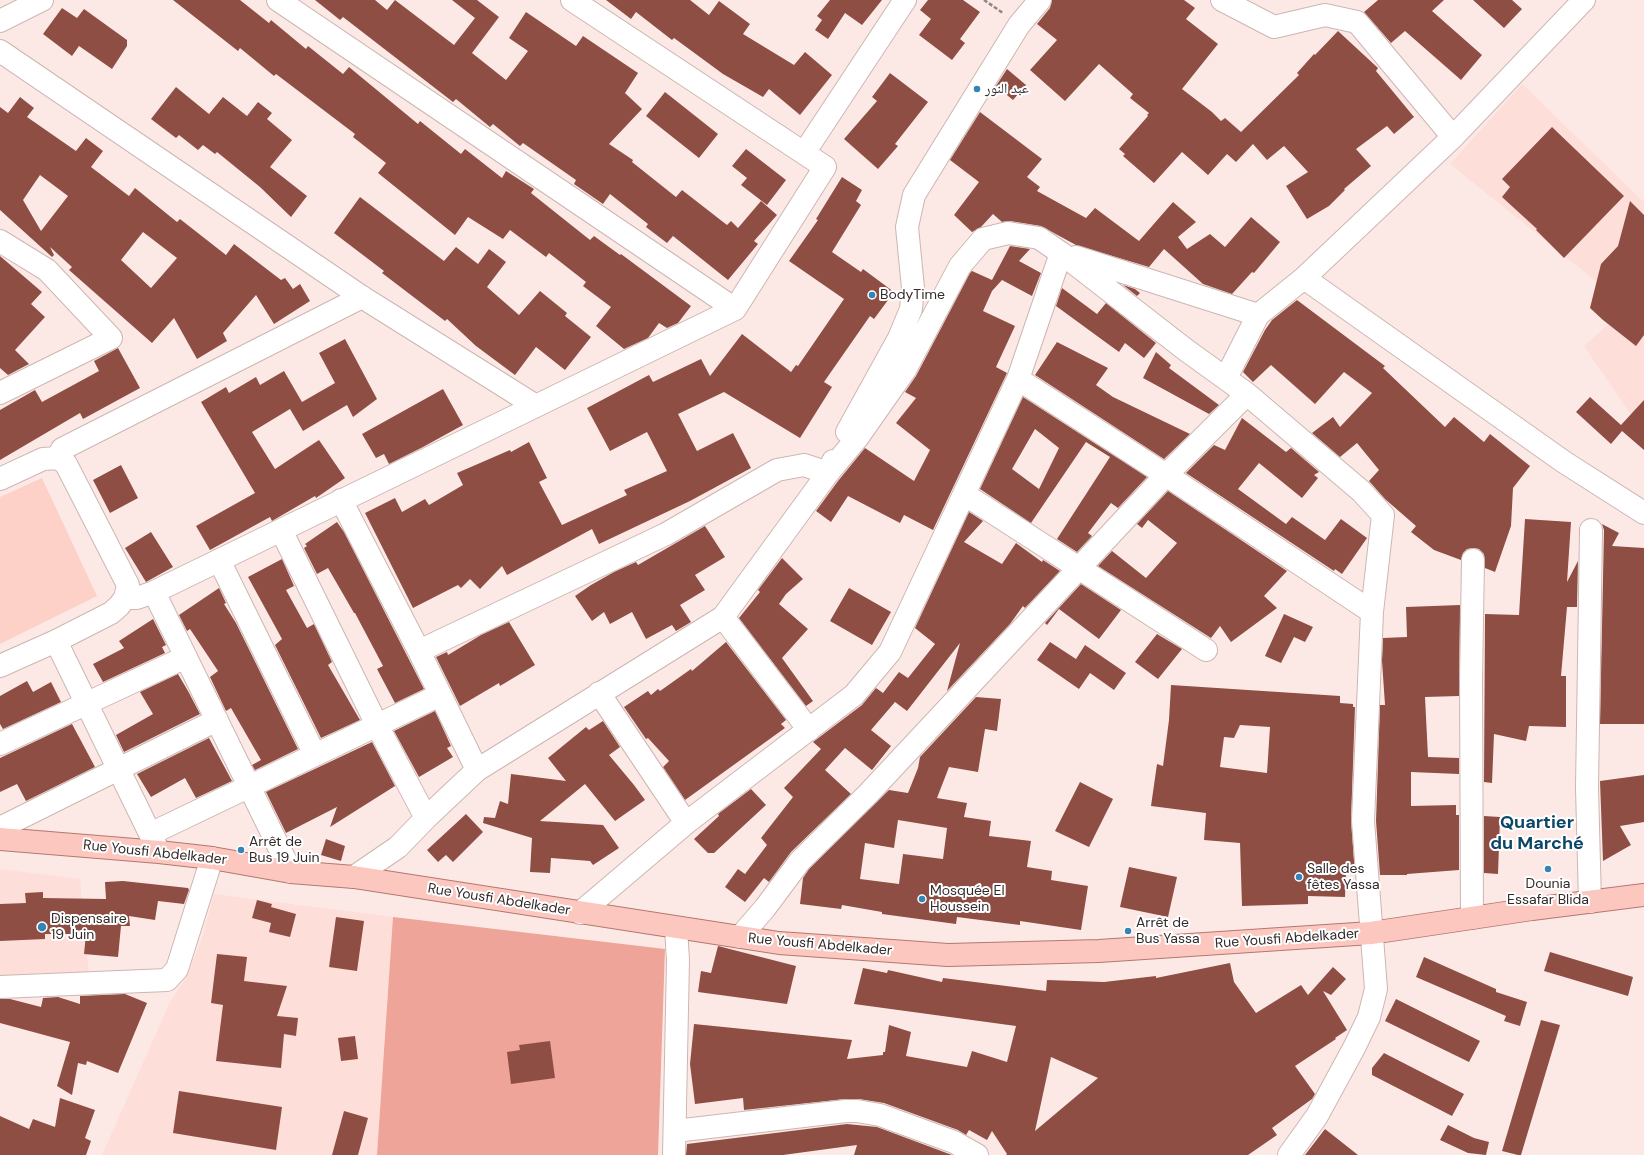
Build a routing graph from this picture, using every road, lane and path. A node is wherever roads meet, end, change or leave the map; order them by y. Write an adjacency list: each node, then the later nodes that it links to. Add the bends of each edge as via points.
1 (42, 0): 8 (street)
2 (278, 0): 16 (street)
3 (572, 0): 11 (street)
4 (906, 0): 11 (street)
5 (1040, 0): 24 (street, via 1019,25 914,195 907,227 913,288 911,309 899,338 854,418)
6 (1222, 0): 10 (street, via 1274,27 1325,15 1358,22)
7 (1584, 0): 10 (street)
8 (0, 21)
9 (0, 51): 15 (street)
10 (1453, 137): 14 (street)
11 (804, 153): 16 (street, via 826,166)
12 (0, 241): 20 (street, via 47,270 111,338)
13 (1061, 253): 17 (street); 18 (street); 19 (street); 24 (street, via 1039,238 1008,233 983,239 960,266 905,370 858,437)
14 (1304, 278): 17 (street); 29 (street, via 1564,462)
15 (362, 296): 22 (street); 23 (street, via 62,449)
16 (735, 309): 22 (street)
17 (1258, 315): 18 (street)
18 (1226, 378): 21 (street)
19 (1018, 379): 25 (street); 27 (street)
20 (0, 393)
21 (1247, 394): 25 (street); 37 (street, via 1361,491 1383,515)
22 (536, 406): 28 (street)
23 (58, 458): 26 (street, via 43,459); 36 (street, via 70,469 128,585)
24 (828, 473): 38 (street); 41 (street, via 804,466 777,470 666,534)
25 (1166, 475): 34 (street); 37 (street)
26 (0, 479)
27 (964, 494): 34 (street); 49 (street, via 890,652 854,695)
28 (341, 500): 30 (street); 41 (street)
29 (1644, 513)
30 (281, 530): 32 (street); 48 (street)
31 (1592, 530): 64 (street, via 1587,788)
32 (219, 560): 35 (street); 51 (street)
33 (1473, 560): 66 (street)
34 (1079, 568): 40 (street); 69 (street, via 868,794 800,861)
35 (154, 592): 36 (street, via 137,598); 42 (street)
36 (125, 598): 39 (street, via 111,613)
37 (1372, 612): 68 (street, via 1363,821)
38 (723, 617): 44 (street); 49 (street)
39 (56, 641): 43 (street); 46 (street)
40 (1206, 650)
41 (419, 651): 45 (street)
42 (186, 657): 46 (street); 47 (street)
43 (0, 666)
44 (600, 693): 53 (street); 56 (street)
45 (440, 695): 48 (street); 53 (street)
46 (87, 704): 50 (street); 52 (street)
47 (217, 720): 52 (street); 54 (street)
48 (377, 725): 51 (street); 55 (street)
49 (809, 730): 56 (street)
50 (0, 744)
51 (315, 755): 54 (street)
52 (118, 768): 57 (street); 59 (street)
53 (477, 770): 55 (street)
54 (249, 787): 59 (street); 61 (street)
55 (426, 818): 62 (street, via 398,847)
56 (686, 823): 65 (street)
57 (0, 828)
58 (0, 839): 59 (main road, Rue Yousfi Abdelkader)
59 (155, 843): 60 (main road, Rue Yousfi Abdelkader)
60 (212, 858): 61 (main road, Rue Yousfi Abdelkader); 70 (street, via 178,969 167,980)
61 (291, 872): 62 (main road, Rue Yousfi Abdelkader)
62 (354, 877): 65 (main road, Rue Yousfi Abdelkader)
63 (1644, 895): 64 (main road, Rue Yousfi Abdelkader)
64 (1590, 902): 66 (main road, Rue Yousfi Abdelkader)
65 (580, 913): 67 (main road, Rue Yousfi Abdelkader)
66 (1472, 918): 68 (main road, Rue Yousfi Abdelkader)
67 (676, 928): 69 (main road, Rue Yousfi Abdelkader); 71 (street, via 678,960)
68 (1371, 933): 69 (main road, Rue Yousfi Abdelkader, via 1099,951 948,955 779,944); 74 (street, via 1376,989 1369,1017 1317,1116)
69 (740, 938)
70 (0, 987)
71 (675, 1131): 72 (street); 73 (street, via 857,1111 880,1115 954,1142)
72 (674, 1155)
73 (977, 1155)
74 (1289, 1155)

